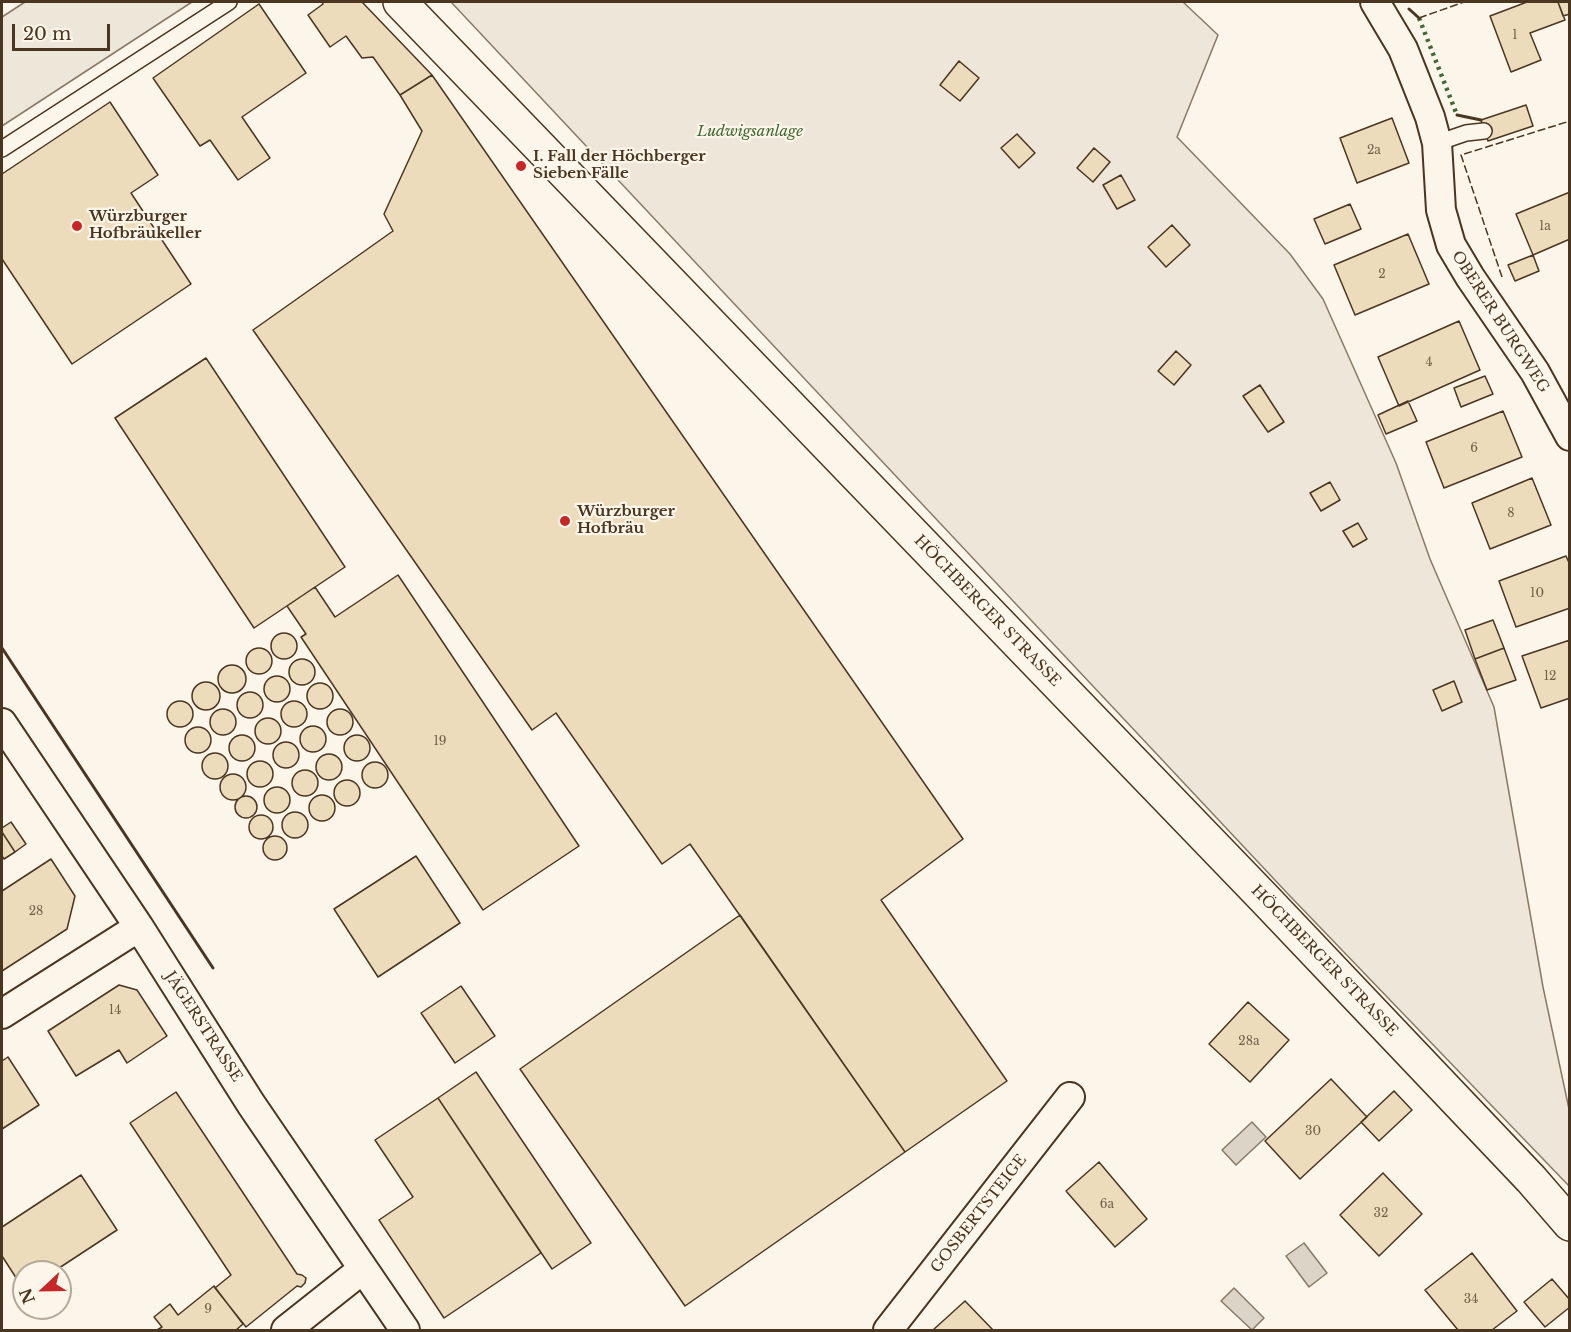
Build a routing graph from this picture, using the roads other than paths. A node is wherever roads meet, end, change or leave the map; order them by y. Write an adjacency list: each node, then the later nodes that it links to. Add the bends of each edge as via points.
1 (229, 2): 6 (lane)
2 (400, 2): 12 (main road, HÖCHBERGER STRASSE, via 1264,898)
3 (1375, 2): 5 (street, OBERER BURGWEG, via 1403,50)
4 (1484, 131): 5 (lane)
5 (1437, 143): 7 (street, OBERER BURGWEG, via 1441,210 1451,245 1535,372)
6 (2, 149)
7 (1569, 436)
8 (2, 723): 9 (street, JÄGERSTRASSE)
9 (139, 927): 10 (street); 13 (street, JÄGERSTRASSE, via 251,1104)
10 (2, 1014)
11 (1070, 1097): 16 (street, GOSBERTSTEIGE)
12 (1569, 1224)
13 (363, 1269): 14 (street); 15 (street, JÄGERSTRASSE)
14 (286, 1330)
15 (405, 1330)
16 (888, 1330)

